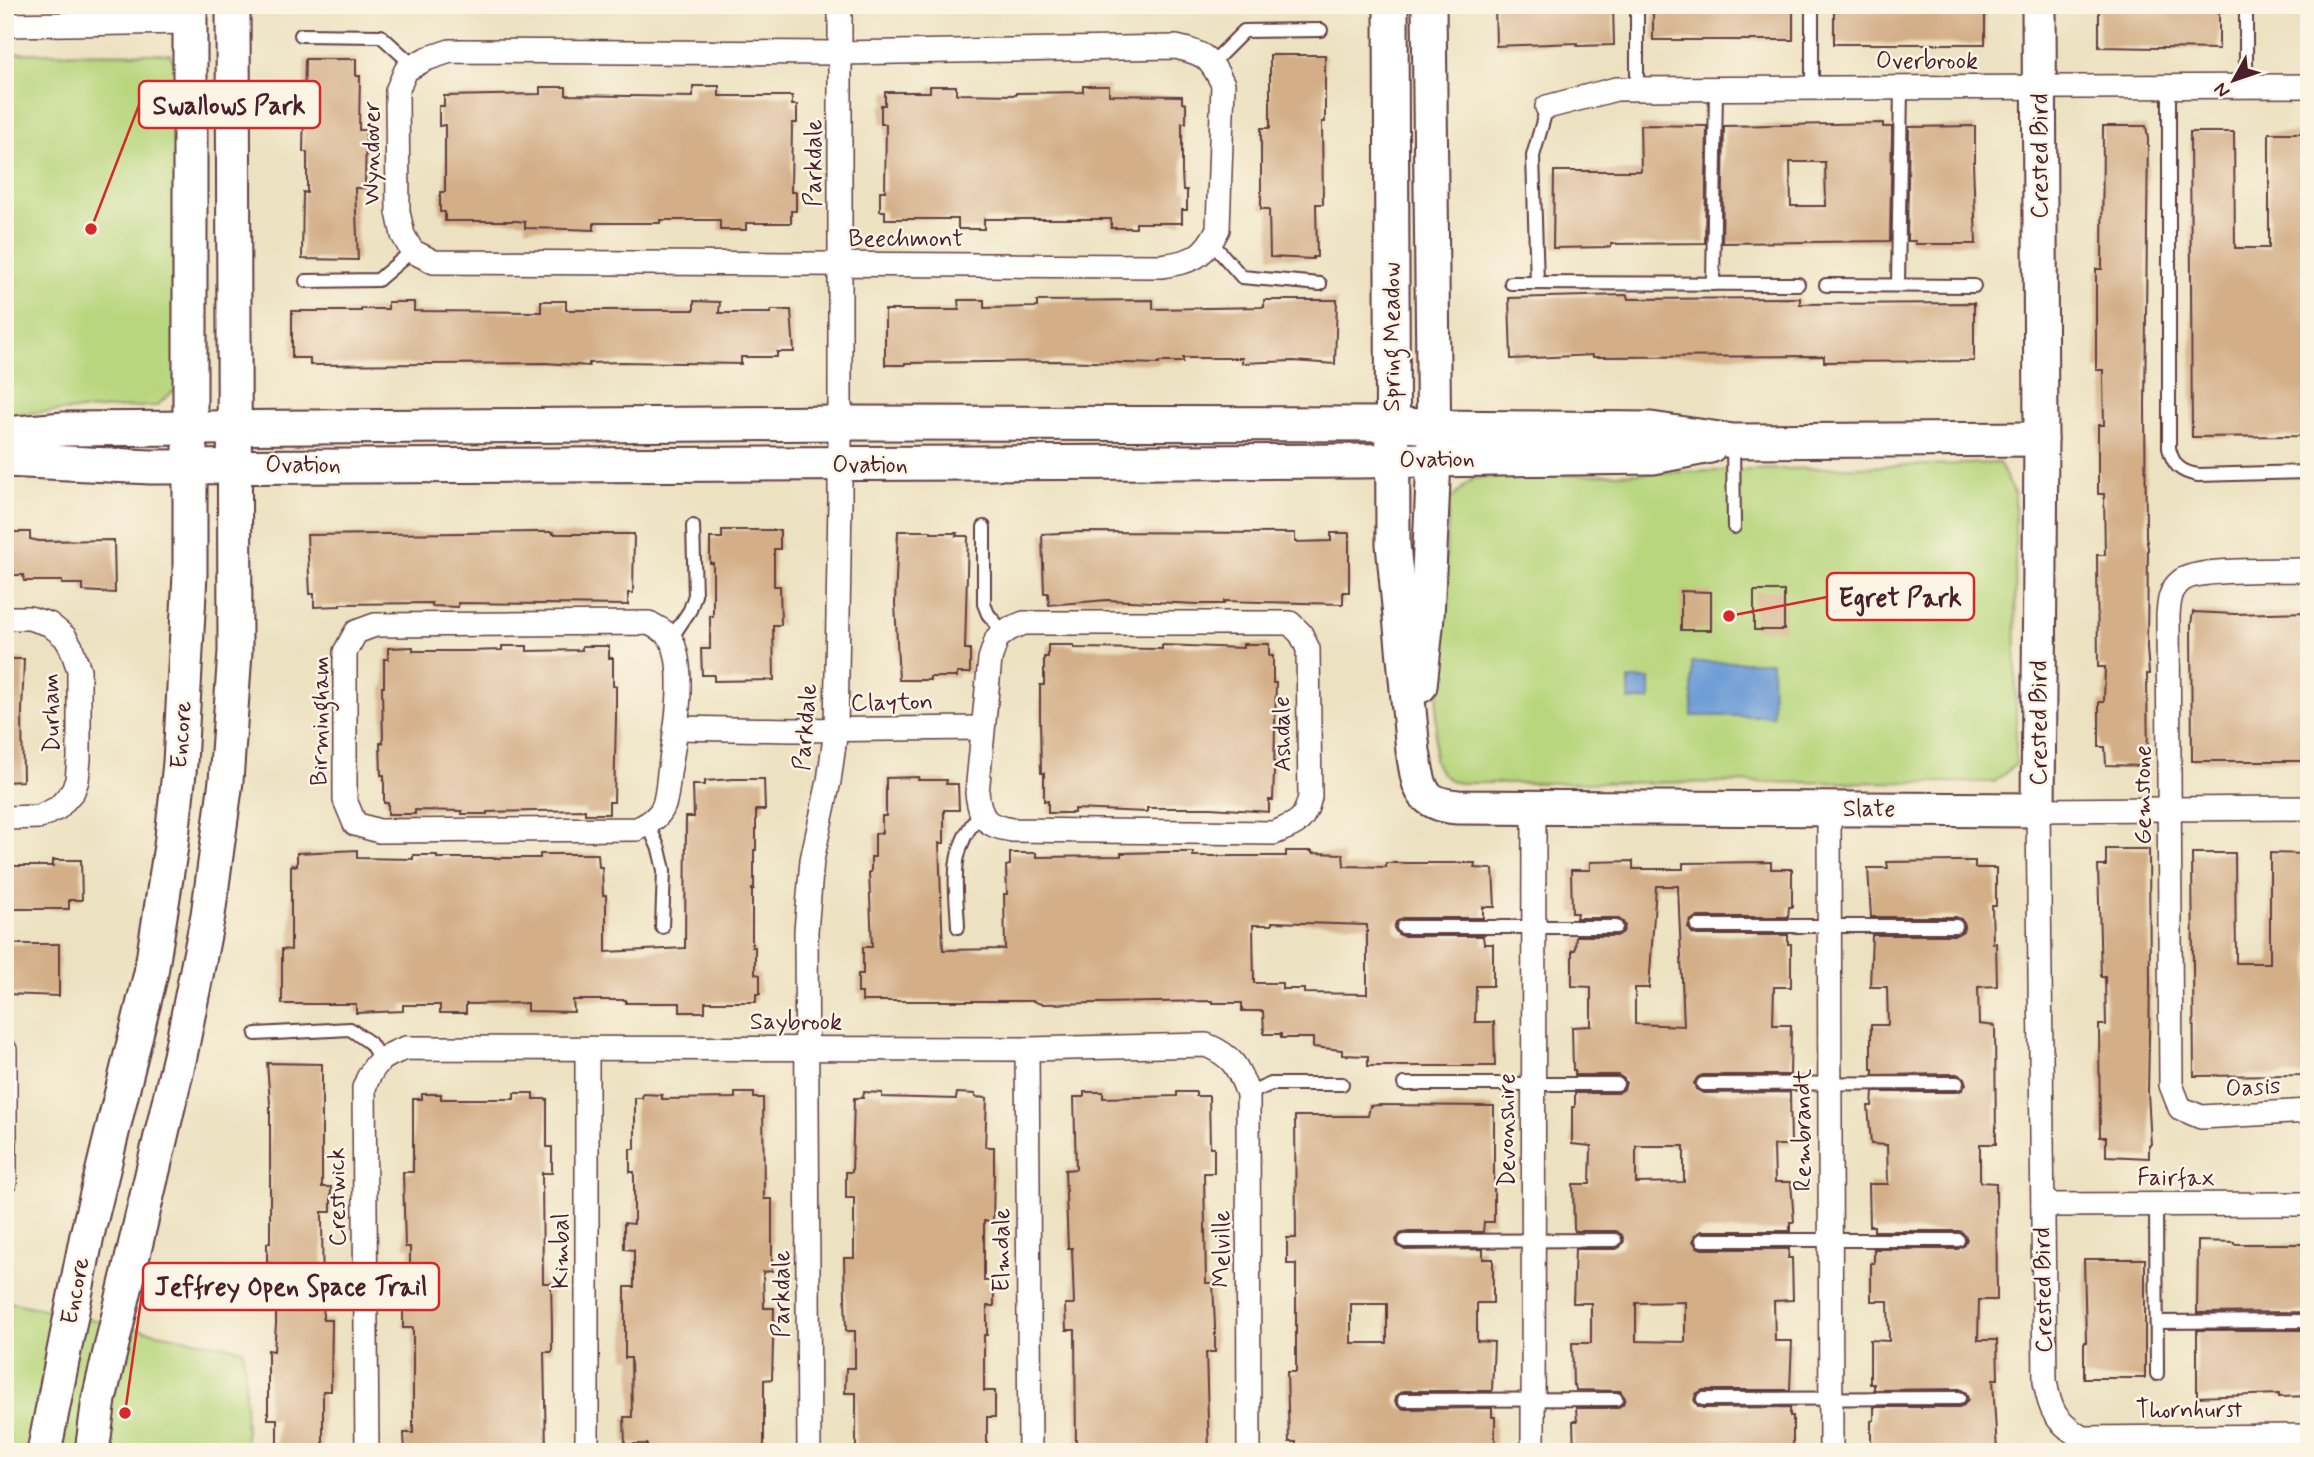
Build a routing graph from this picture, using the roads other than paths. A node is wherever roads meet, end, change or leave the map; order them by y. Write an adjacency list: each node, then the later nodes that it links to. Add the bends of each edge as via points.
1 (233, 5): 39 (street, Encore)
2 (840, 5): 13 (street, Parkdale)
3 (1391, 5): 38 (street, Spring Meadow)
4 (1429, 5): 44 (street, Spring Meadow)
5 (1637, 5): 23 (lane)
6 (1812, 5): 20 (lane)
7 (2039, 5): 21 (street, Crested Bird)
8 (2246, 5): 17 (lane)
9 (190, 14): 10 (street); 40 (street, Encore)
10 (5, 25)
11 (1321, 30): 14 (lane, via 1244,31)
12 (301, 35): 15 (lane, via 382,36)
13 (840, 53): 14 (street, via 1176,47); 15 (street, via 450,51); 27 (street, Parkdale)
14 (1205, 58): 26 (street, via 1223,84 1218,229)
15 (414, 66): 25 (street, Wyndover, via 406,70 397,91 398,212)
16 (2169, 86): 17 (street, Overbrook); 21 (street, Overbrook); 50 (lane, via 2169,448 2174,462 2183,471 2199,475)
17 (2246, 86): 18 (street, Overbrook)
18 (2309, 86)
19 (1901, 87): 20 (street, Overbrook); 21 (street, Overbrook); 35 (lane)
20 (1812, 88): 22 (street, Overbrook)
21 (2040, 88): 42 (street, Crested Bird)
22 (1716, 89): 23 (street, Overbrook); 32 (lane)
23 (1637, 90): 24 (street, Overbrook, via 1616,89)
24 (1547, 107): 30 (lane, via 1533,156)
25 (408, 243): 27 (street, Beechmont, via 434,262); 28 (lane, via 378,280)
26 (1212, 243): 27 (street, Beechmont, via 1190,262 1161,266); 31 (lane, via 1242,277)
27 (841, 265): 37 (street, Parkdale)
28 (306, 281)
29 (1511, 283): 30 (lane)
30 (1537, 283): 32 (lane)
31 (1320, 284)
32 (1713, 284): 33 (lane)
33 (1798, 284)
34 (1826, 285): 35 (lane)
35 (1898, 285): 36 (lane)
36 (1974, 286)
37 (841, 423): 38 (street, Ovation); 39 (street, Ovation); 47 (street, Parkdale)
38 (1392, 424): 44 (street, Ovation); 46 (street, Spring Meadow)
39 (234, 428): 40 (street, Ovation); 49 (street, Encore)
40 (190, 429): 41 (street, Ovation); 48 (street, Encore)
41 (5, 434)
42 (2041, 439): 43 (street, Ovation); 67 (street, Crested Bird)
43 (1733, 441): 44 (street, Ovation, via 1651,429); 53 (lane)
44 (1433, 443): 46 (street, Ovation); 61 (street, Spring Meadow, via 1427,617)
45 (5, 460): 48 (street, Ovation)
46 (1393, 461): 47 (street, Ovation); 61 (street, Spring Meadow, via 1394,544)
47 (839, 465): 49 (street, Ovation); 60 (street, Parkdale)
48 (189, 466): 49 (street, Ovation); 118 (street, Encore, via 186,669 171,846 151,973 87,1235)
49 (234, 466): 119 (street, Encore, via 235,652 226,780 208,915 180,1056 99,1399)
50 (2309, 472)
51 (693, 526): 57 (lane, via 695,595)
52 (984, 527): 56 (lane, via 984,604)
53 (1734, 527)
54 (2304, 571): 66 (street, Gemstone, via 2195,574 2179,582 2170,595)
55 (5, 618): 69 (street, Durham, via 49,624 66,638 77,659 79,770 73,791 58,808 39,817)
56 (1004, 633): 59 (street, via 997,638 990,659); 68 (street, Ashdale, via 1024,623 1290,623 1308,649 1310,797 1306,815 1274,833 1012,830 993,827)
57 (670, 640): 58 (street, via 677,656); 70 (street, Birmingham, via 649,623 375,625 356,632 345,652 345,800 355,824 379,831 636,829)
58 (676, 728): 60 (street, Clayton); 70 (street, via 664,805)
59 (982, 728): 60 (street, Clayton); 68 (street)
60 (836, 730): 80 (street, Parkdale, via 807,894)
61 (1413, 751): 62 (street, Spring Meadow, via 1419,784)
62 (1431, 802): 63 (street, Slate)
63 (1534, 808): 65 (street, Slate); 77 (street, Devonshire)
64 (2309, 808): 66 (street, Slate)
65 (1829, 809): 67 (street, Slate); 72 (street, Rembrandt)
66 (2170, 809): 67 (street, Slate); 95 (street, Gemstone, via 2171,1085 2180,1108)
67 (2038, 810): 98 (street, Crested Bird)
68 (980, 814): 75 (lane, via 959,847)
69 (5, 818)
70 (648, 824): 74 (lane, via 664,870)
71 (1697, 926): 72 (lane)
72 (1829, 926): 73 (lane); 86 (street, Rembrandt)
73 (1956, 926)
74 (662, 927)
75 (958, 927)
76 (1404, 927): 77 (lane)
77 (1534, 927): 78 (lane); 90 (street, Devonshire)
78 (1616, 927)
79 (256, 1034): 85 (lane, via 349,1030 370,1043)
80 (807, 1048): 81 (street, Saybrook); 83 (street, Saybrook); 122 (street, Parkdale)
81 (1027, 1049): 84 (street, Saybrook, via 1206,1045); 123 (street, Elmdale)
82 (5, 1050): 96 (street)
83 (587, 1050): 85 (street, Saybrook, via 406,1048); 121 (street, Kimbal)
84 (1225, 1053): 93 (street, Melville)
85 (376, 1065): 120 (street, Crestwick, via 364,1088)
86 (1829, 1083): 87 (lane); 92 (lane); 102 (street, Rembrandt)
87 (1957, 1083)
88 (1342, 1084): 93 (lane, via 1271,1084)
89 (1404, 1084): 90 (lane)
90 (1533, 1084): 91 (lane); 105 (street, Devonshire)
91 (1617, 1084)
92 (1703, 1084)
93 (1248, 1094): 124 (street, Melville)
94 (2309, 1111): 95 (street, Oasis)
95 (2200, 1117)
96 (5, 1182)
97 (2309, 1204): 99 (street, Fairfax)
98 (2043, 1205): 99 (street, Fairfax); 115 (street, Crested Bird, via 2045,1381 2052,1411)
99 (2156, 1205): 107 (lane)
100 (1615, 1240): 105 (lane)
101 (1702, 1240): 102 (lane)
102 (1829, 1240): 103 (lane); 112 (street, Rembrandt)
103 (1958, 1240)
104 (1405, 1241): 105 (lane)
105 (1533, 1242): 114 (street, Devonshire)
106 (2309, 1321): 107 (lane)
107 (2157, 1322): 108 (lane)
108 (2157, 1374)
109 (1959, 1398): 112 (lane)
110 (1616, 1399): 114 (lane)
111 (1703, 1399): 112 (lane)
112 (1831, 1399): 126 (street, Rembrandt)
113 (1404, 1400): 114 (lane)
114 (1533, 1400): 125 (street, Devonshire)
115 (2072, 1432): 117 (street, Thornhurst)
116 (2309, 1436): 117 (street, Thornhurst)
117 (2119, 1444)
118 (44, 1452)
119 (92, 1452)
120 (367, 1452)
121 (587, 1452)
122 (809, 1452)
123 (1030, 1452)
124 (1249, 1452)
125 (1533, 1452)
126 (1831, 1452)

